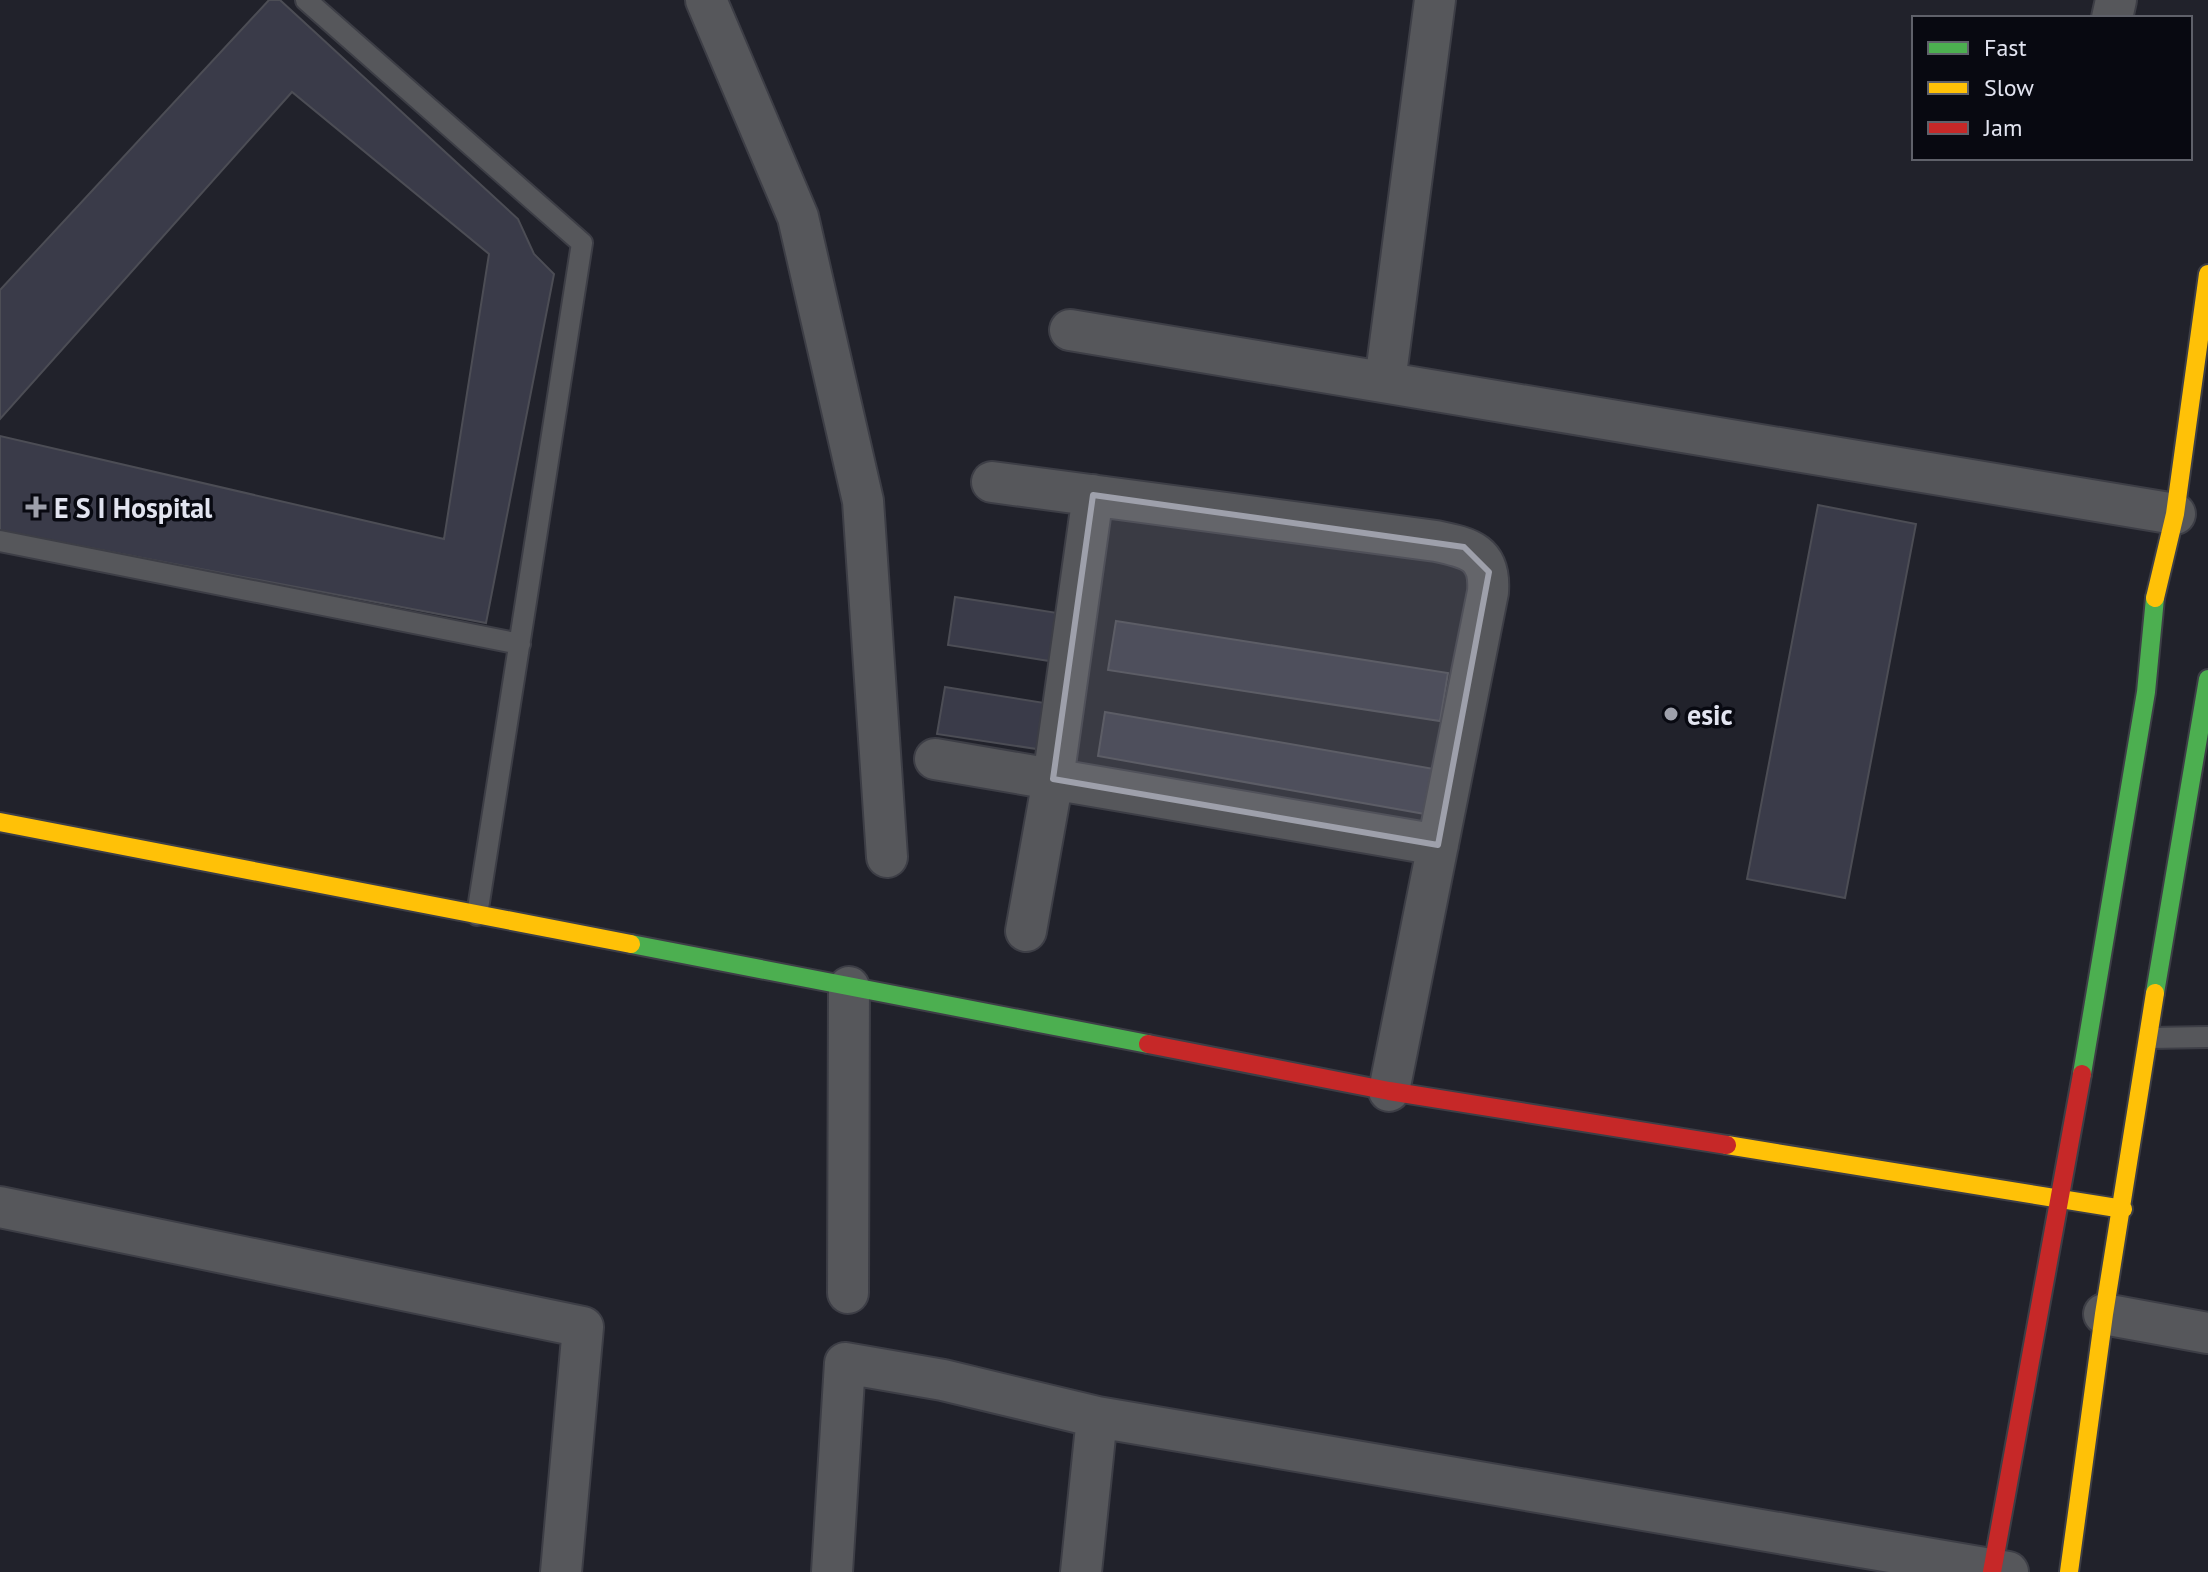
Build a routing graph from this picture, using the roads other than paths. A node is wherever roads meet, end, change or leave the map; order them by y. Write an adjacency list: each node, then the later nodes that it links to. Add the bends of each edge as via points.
1 (306, 0): 12 (lane, via 582,243)
2 (706, 0): 18 (street, via 798,217 863,501)
3 (1435, 0): 6 (street)
4 (2208, 274): 10 (street)
5 (1070, 330): 6 (street)
6 (1385, 382): 10 (street)
7 (2201, 461): 10 (street)
8 (992, 482): 9 (street)
9 (1093, 495): 15 (street); 17 (street, via 1436,541 1464,547 1481,559 1489,572 1488,592)
10 (2175, 514): 25 (street, via 2155,598 2146,692)
11 (0, 541): 12 (lane)
12 (520, 644): 19 (lane)
13 (2208, 679): 23 (street)
14 (935, 759): 15 (street)
15 (1053, 779): 17 (street); 20 (street)
16 (0, 822): 19 (street)
17 (1438, 845): 24 (street)
18 (887, 857)
19 (477, 915): 21 (street)
20 (1026, 931)
21 (849, 987): 24 (street); 28 (street)
22 (2208, 1037): 23 (lane)
23 (2150, 1038): 26 (street)
24 (1389, 1091): 25 (street)
25 (2062, 1197): 26 (street); 32 (street)
26 (2123, 1209): 29 (street)
27 (1, 1210): 33 (street, via 583,1327)
28 (848, 1293)
29 (2104, 1314): 30 (street); 36 (street)
30 (2208, 1333)
31 (1097, 1417): 32 (street); 34 (street, via 845,1363); 35 (street)
32 (1997, 1571)
33 (561, 1572)
34 (832, 1572)
35 (1081, 1572)
36 (2069, 1572)

